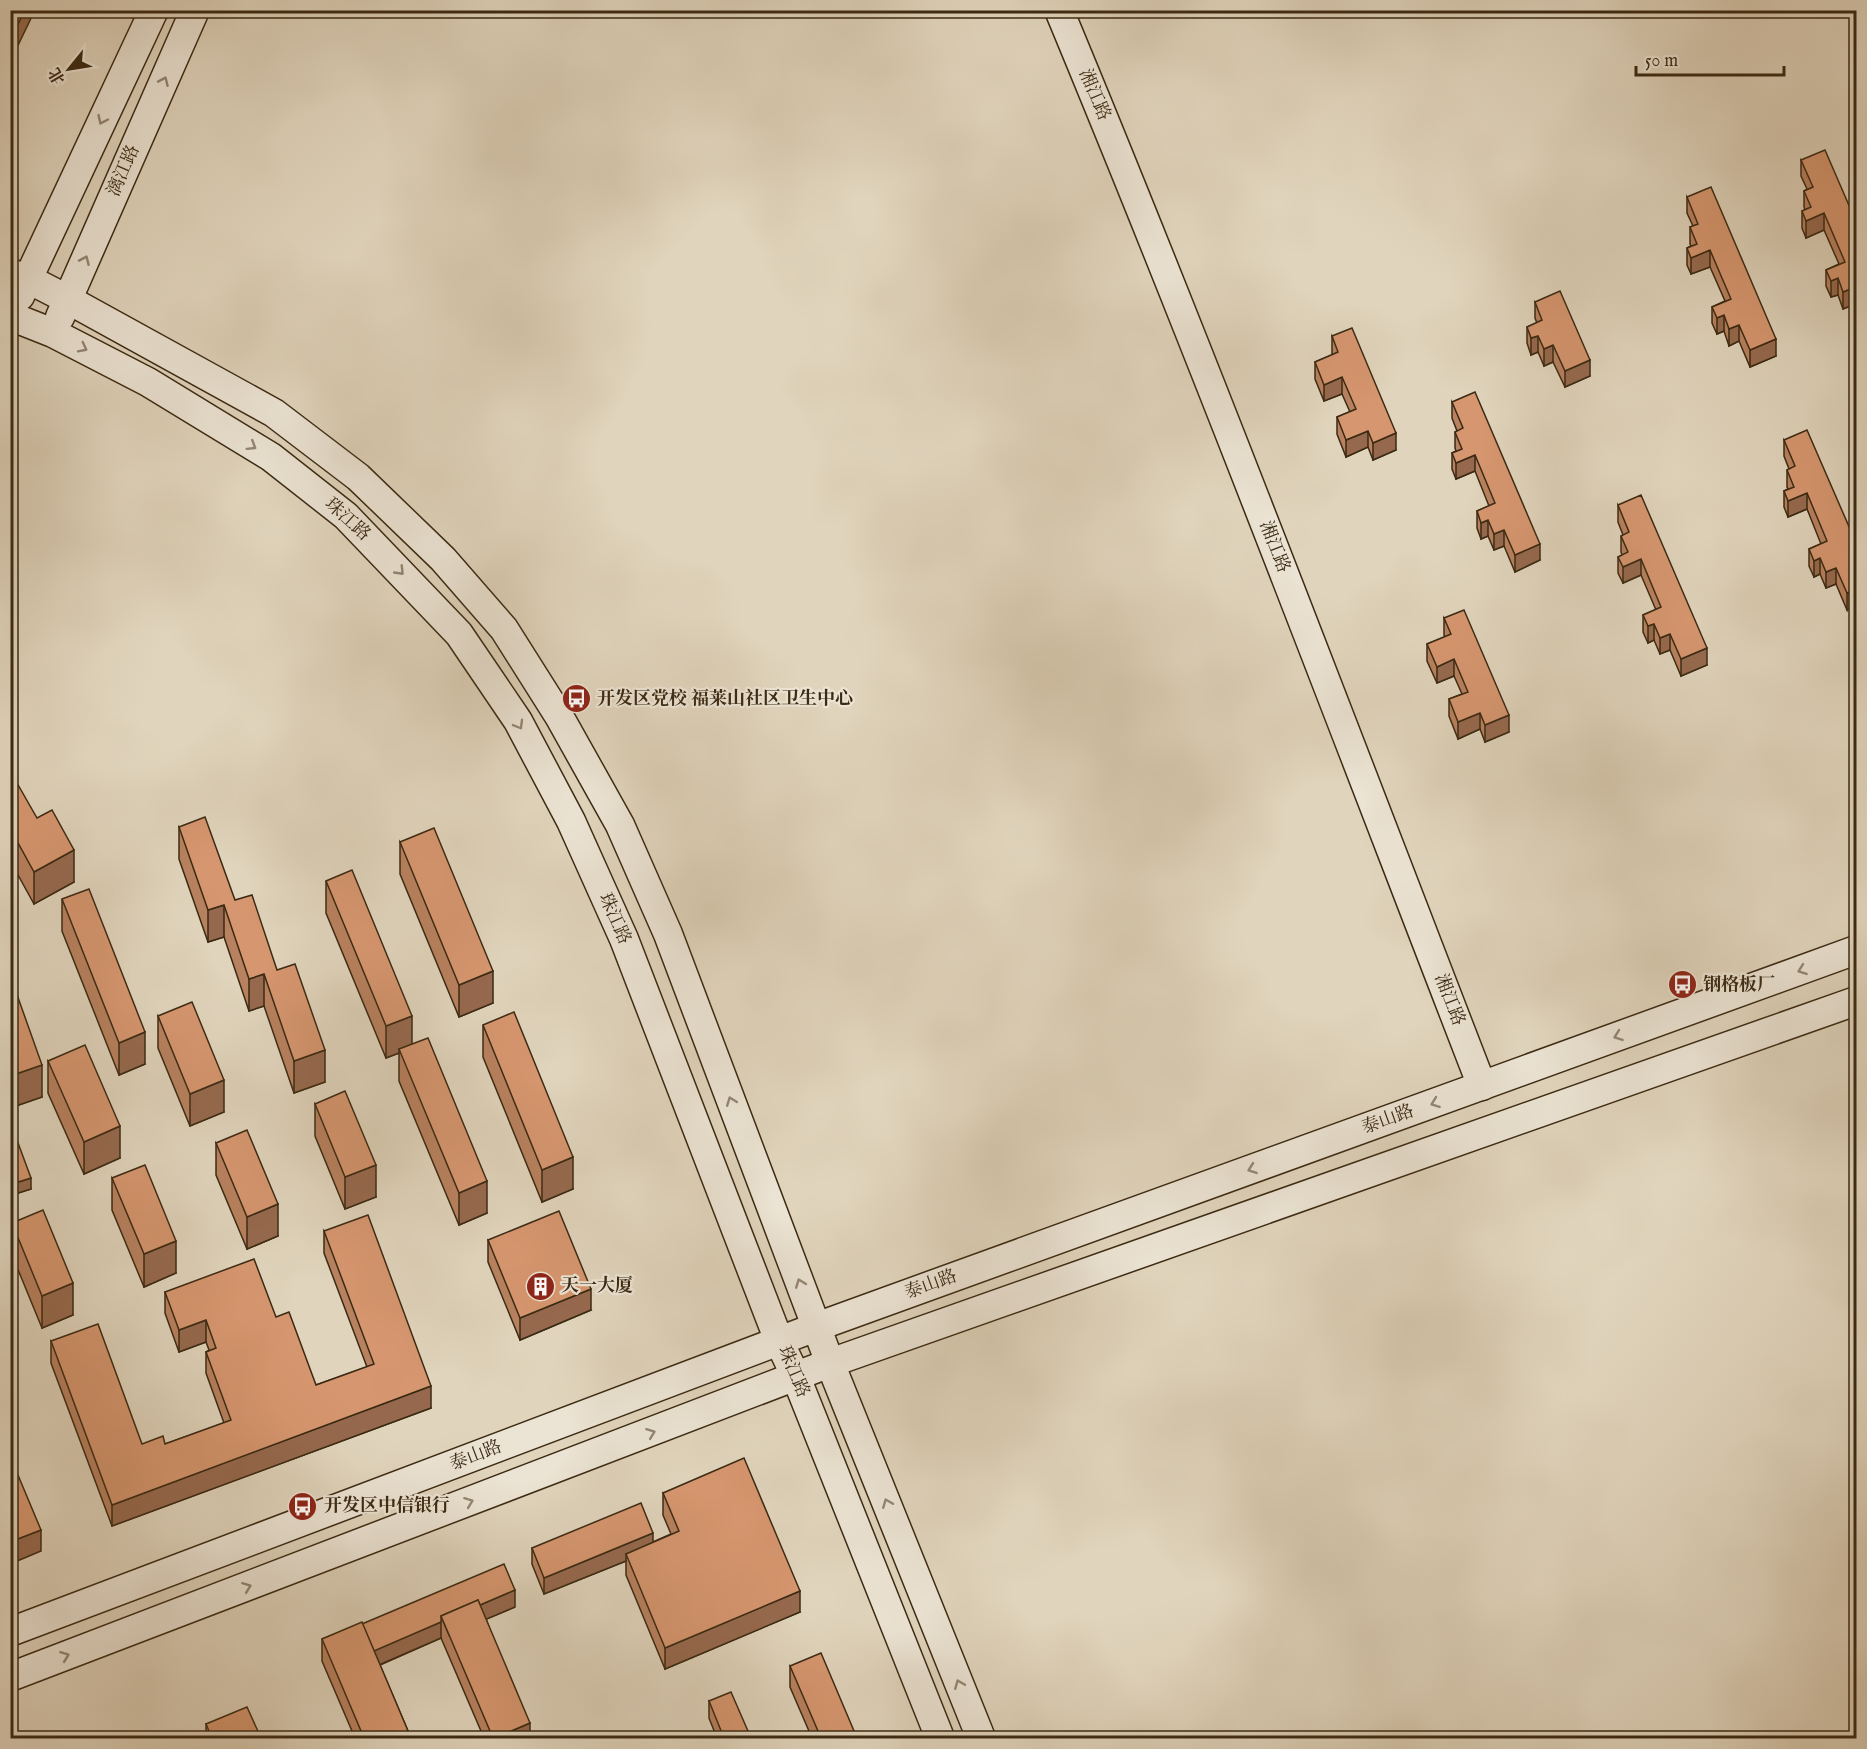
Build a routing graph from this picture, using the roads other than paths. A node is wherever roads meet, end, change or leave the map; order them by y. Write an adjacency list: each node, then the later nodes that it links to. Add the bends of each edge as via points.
1 (154, 10): 4 (main road, one-way to 4)
2 (195, 10): 5 (main road, 漓江路, one-way to 2)
3 (1059, 10): 10 (main road, 湘江路, via 1298,608)
4 (19, 276): 5 (main road); 6 (main road)
5 (67, 298): 7 (main road, 漓江路); 11 (main road, one-way to 5, via 668,934 620,825 559,716 504,629 443,559 358,477 321,448 274,413)
6 (11, 316): 7 (main road, 珠江路)
7 (53, 333): 12 (main road, 珠江路, one-way to 12, via 148,382 271,458 346,516 459,634 518,721 571,821 624,939)
8 (1857, 950): 10 (main road, 泰山路, one-way to 10)
9 (1857, 1001): 13 (main road)
10 (1482, 1086): 11 (main road, 泰山路, one-way to 11)
11 (816, 1327): 12 (main road, 泰山路); 13 (main road)
12 (779, 1341): 14 (main road, 珠江路); 15 (main road, 泰山路)
13 (830, 1363): 14 (main road); 18 (main road, one-way to 13)
14 (796, 1377): 16 (main road, one-way to 14); 17 (main road, 珠江路)
15 (10, 1632)
16 (10, 1677)
17 (940, 1738)
18 (981, 1738)

